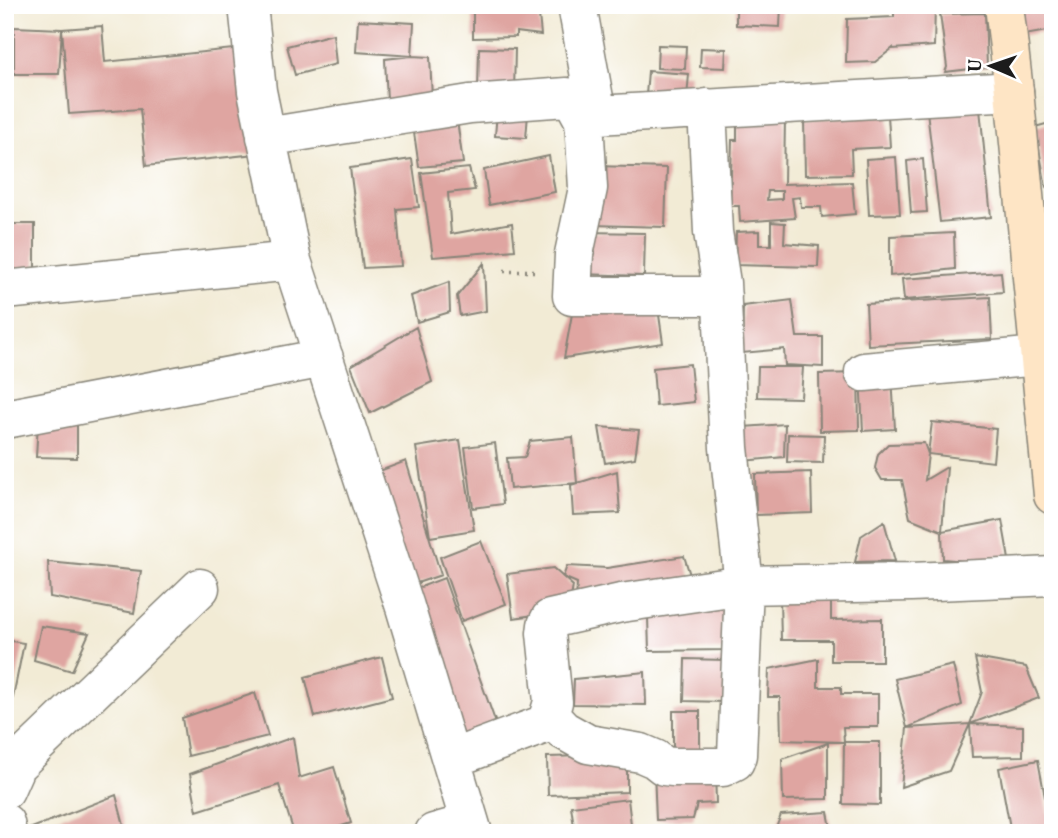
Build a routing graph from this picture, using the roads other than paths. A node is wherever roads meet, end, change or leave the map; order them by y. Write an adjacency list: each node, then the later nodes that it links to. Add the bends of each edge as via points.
1 (248, 5): 7 (street)
2 (577, 5): 6 (street)
3 (1004, 5): 4 (street)
4 (1014, 90): 5 (street); 9 (street)
5 (708, 108): 6 (street); 11 (street, via 713,232)
6 (590, 117): 7 (street, via 567,97 470,104); 11 (street, via 588,188 574,254 572,296)
7 (266, 137): 8 (street)
8 (292, 261): 10 (street); 13 (street)
9 (1043, 289): 12 (street)
10 (5, 290)
11 (722, 296): 18 (street, via 729,448)
12 (1039, 356): 14 (street); 16 (street)
13 (324, 358): 15 (street); 21 (street)
14 (864, 372)
15 (5, 419)
16 (1053, 495)
17 (1053, 576): 18 (street)
18 (744, 585): 20 (street, via 621,603 550,619 546,633 553,702); 20 (street, via 735,761 723,767 664,766 641,752 588,744 563,730)
19 (200, 588): 22 (street, via 16,765)
20 (549, 715): 21 (street, via 545,724)
21 (451, 759): 24 (street)
22 (5, 790)
23 (5, 823): 25 (street)
24 (459, 829)
25 (7, 833)

